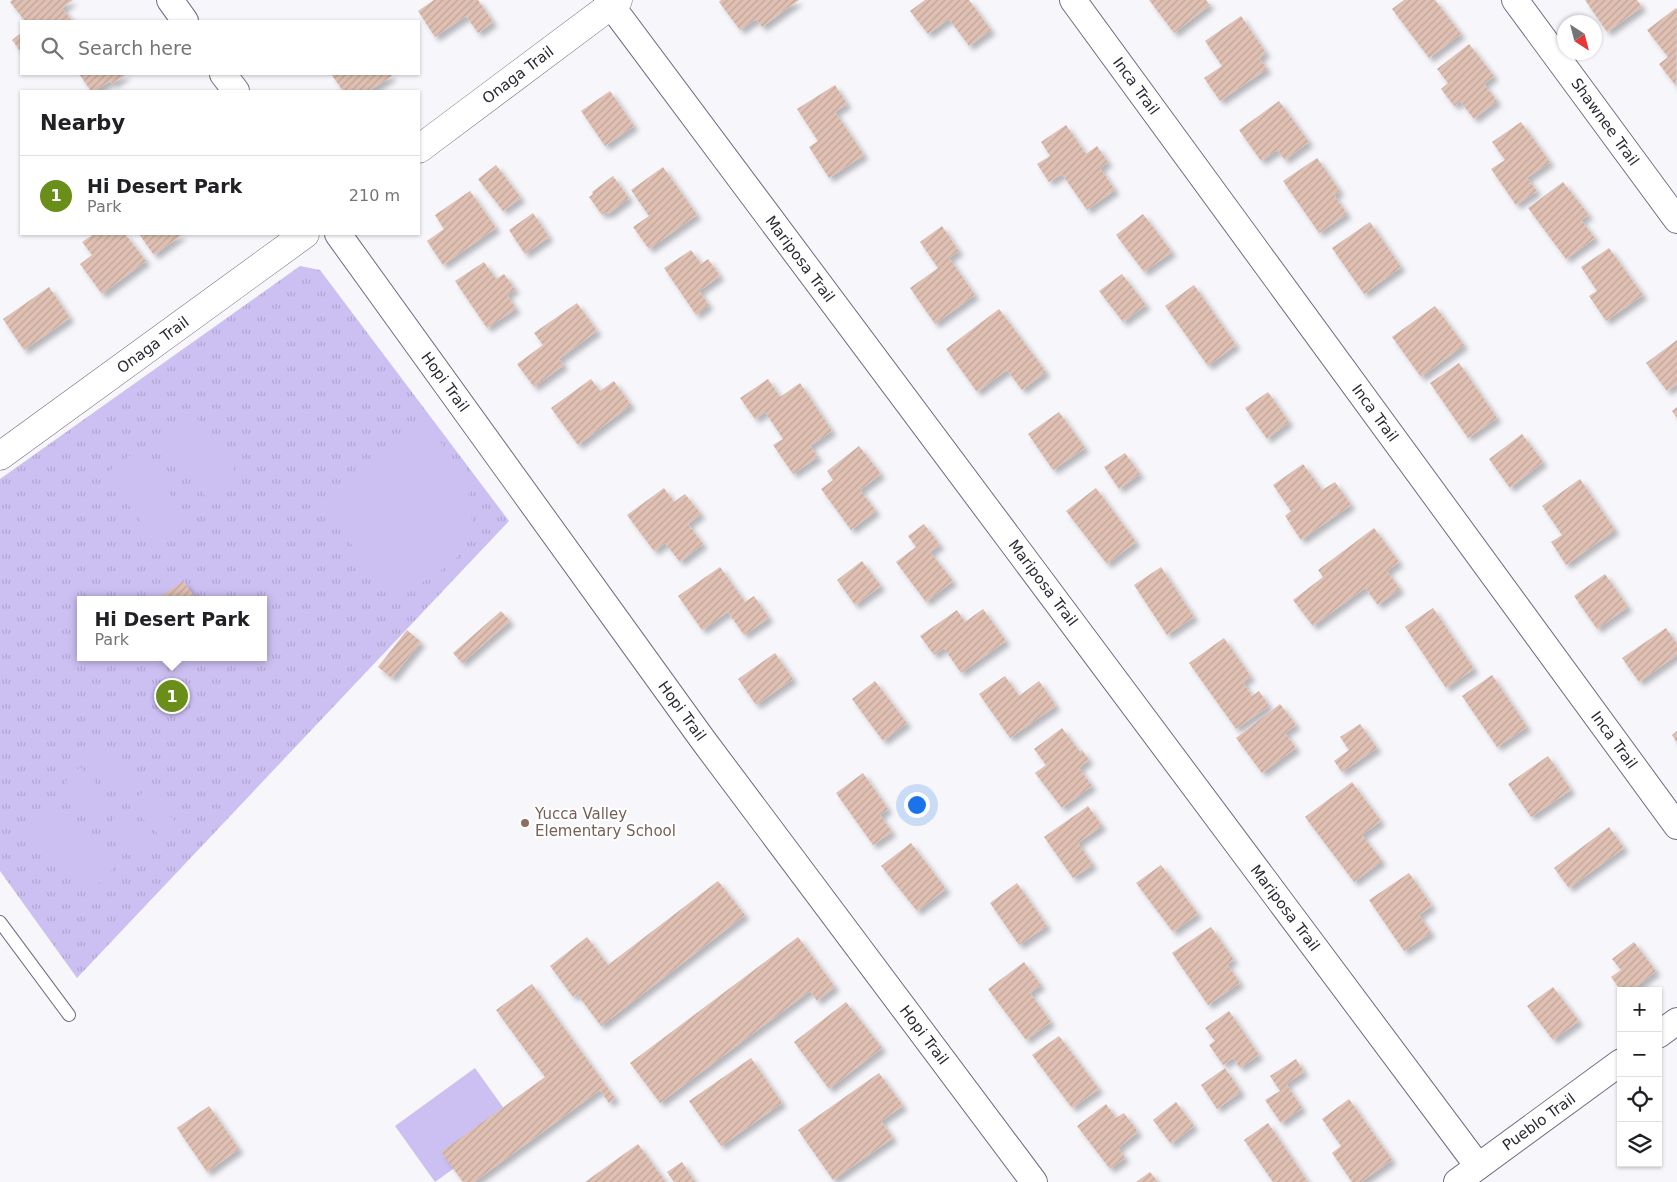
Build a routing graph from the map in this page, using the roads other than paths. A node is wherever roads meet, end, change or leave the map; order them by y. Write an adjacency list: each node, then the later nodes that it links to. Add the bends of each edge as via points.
1 (170, 0): 5 (street)
2 (1074, 0): 13 (street, Inca Trail)
3 (1515, 0): 9 (street, Shawnee Trail)
4 (612, 2): 8 (street, Onaga Trail); 19 (street, Mariposa Trail)
5 (184, 20)
6 (224, 75): 7 (street)
7 (235, 90)
8 (420, 148)
9 (1677, 220)
10 (304, 235): 12 (street, Onaga Trail)
11 (339, 235): 20 (street, Hopi Trail, via 703,740)
12 (0, 456)
13 (1677, 826)
14 (0, 922): 15 (lane)
15 (70, 1016)
16 (1677, 1021): 17 (street)
17 (1662, 1032)
18 (1617, 1065): 19 (street, Pueblo Trail)
19 (1478, 1166): 21 (street, Pueblo Trail)
20 (1034, 1182)
21 (1457, 1182)

